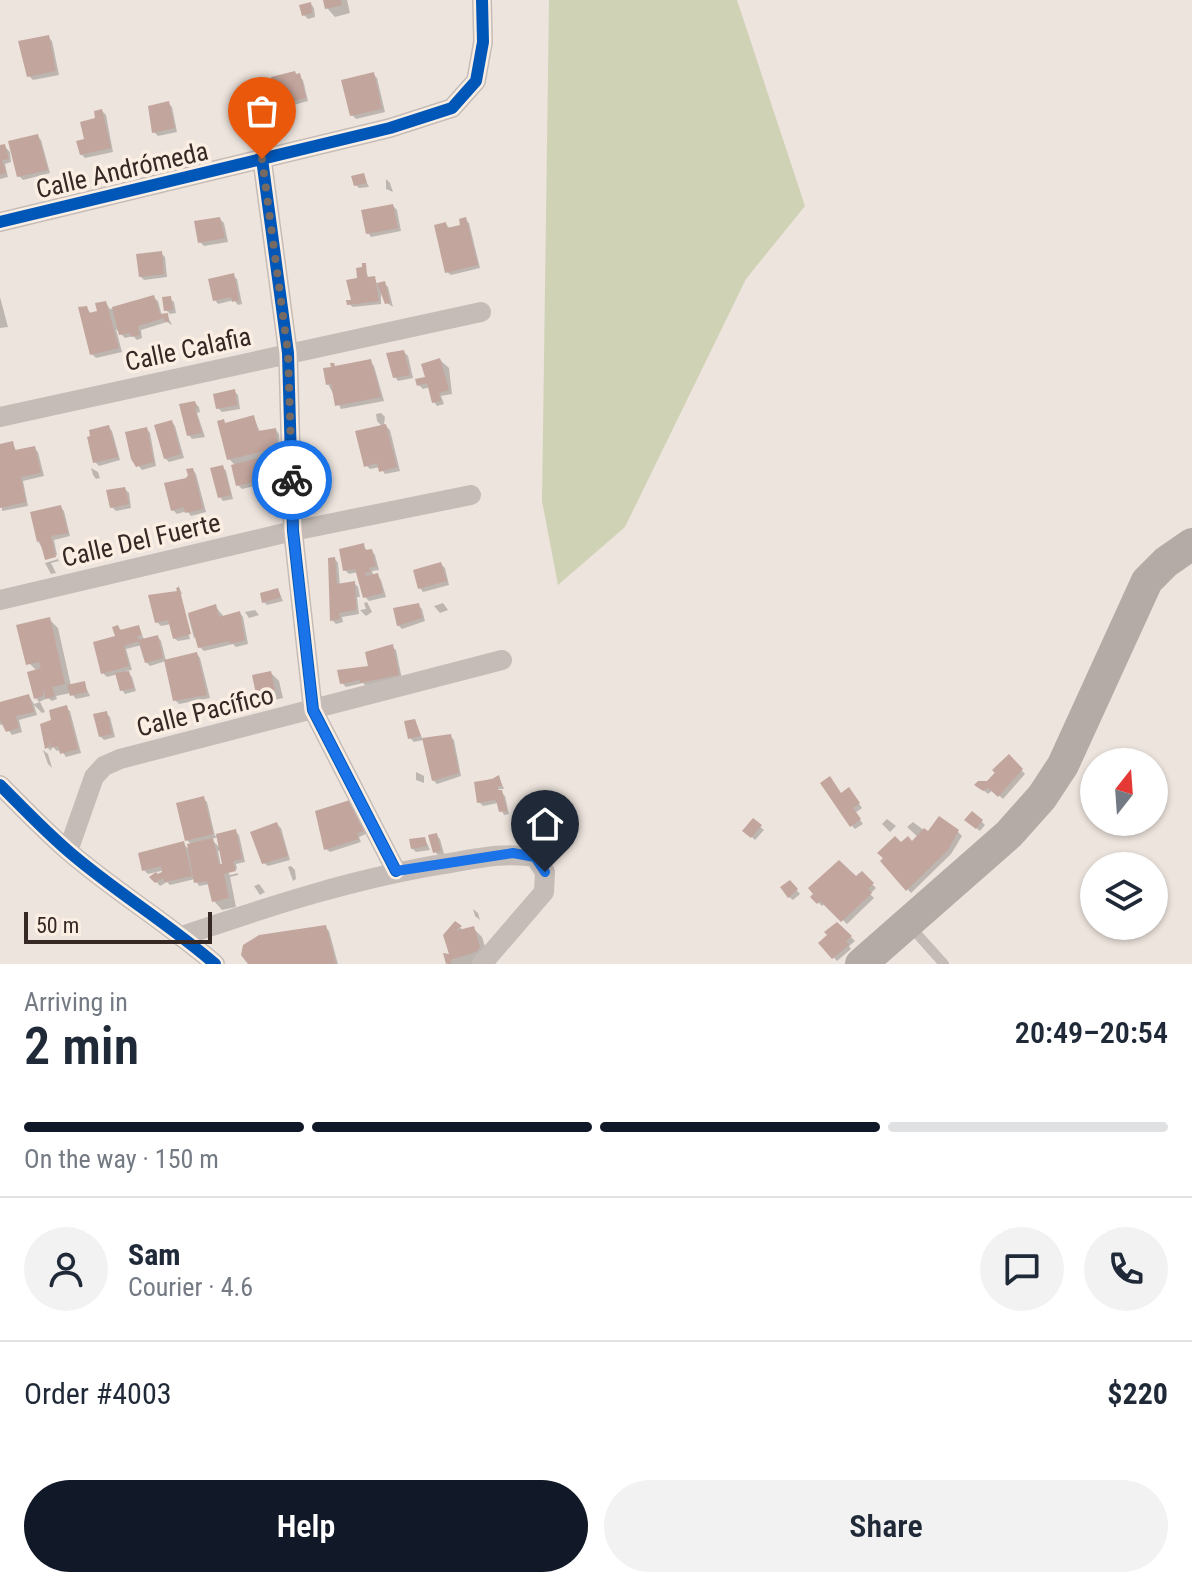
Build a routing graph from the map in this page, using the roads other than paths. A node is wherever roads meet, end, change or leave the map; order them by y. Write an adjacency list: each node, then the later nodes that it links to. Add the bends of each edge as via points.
1 (482, 0): 2 (street, Calle Andrómeda, via 483,42 476,81 452,108)
2 (262, 159): 3 (street, Calle Andrómeda); 5 (street)
3 (0, 222)
4 (481, 312): 5 (street, Calle Calafia)
5 (288, 353): 6 (street, Calle Calafia); 8 (street)
6 (0, 417)
7 (471, 495): 8 (street, Calle Del Fuerte)
8 (293, 531): 10 (street, Calle Del Fuerte); 12 (street)
9 (1192, 544): 16 (main road, via 1147,581 1063,765 1042,797 1009,834)
10 (0, 600)
11 (502, 660): 12 (street, Calle Pacífico)
12 (313, 710): 14 (street, Calle Pacífico, via 104,766 94,777); 15 (street)
13 (0, 785): 14 (street)
14 (68, 851): 17 (street)
15 (396, 871): 17 (street); 19 (street, via 513,853 535,857 545,872 544,892)
16 (908, 924): 20 (main road); 21 (lane)
17 (182, 936): 18 (street)
18 (215, 964)
19 (482, 964)
20 (861, 964)
21 (944, 964)

